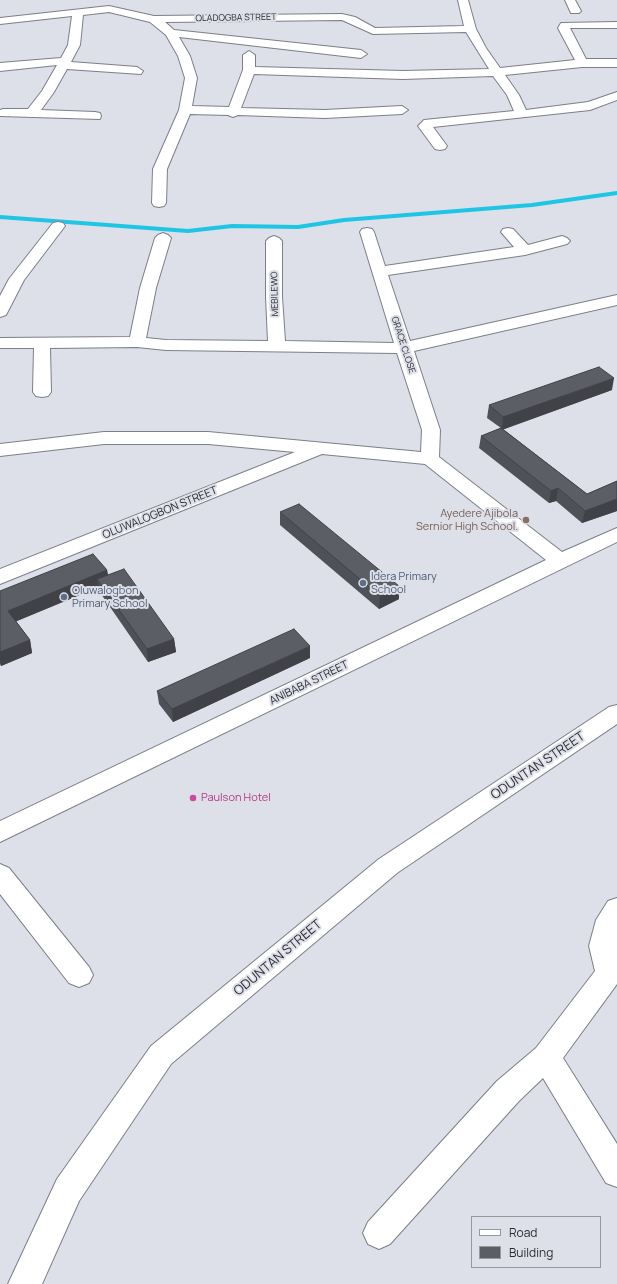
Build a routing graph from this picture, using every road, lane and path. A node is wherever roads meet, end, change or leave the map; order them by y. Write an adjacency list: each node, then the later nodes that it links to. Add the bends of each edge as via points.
1 (463, 0): 9 (street)
2 (570, 0): 4 (street)
3 (110, 5): 5 (street, OLADOGBA STREET); 6 (street, OLADOGBA STREET)
4 (575, 11)
5 (78, 13): 7 (street, OLADOGBA STREET); 15 (street, via 74,45)
6 (154, 19): 9 (street, OLADOGBA STREET, via 342,17 372,31); 10 (street)
7 (0, 21)
8 (617, 25): 13 (street, via 565,24 564,28)
9 (470, 29): 19 (street)
10 (171, 33): 11 (street); 21 (street, via 184,56 191,78)
11 (257, 42): 12 (street); 17 (street, via 248,57)
12 (362, 54)
13 (582, 63): 14 (street); 19 (street)
14 (617, 63)
15 (64, 64): 16 (street); 18 (street); 24 (street)
16 (0, 68)
17 (249, 70): 19 (street, via 403,75); 25 (street)
18 (137, 71)
19 (498, 72): 26 (street)
20 (617, 96): 26 (street, via 590,106)
21 (185, 110): 25 (street); 29 (street, via 160,169)
22 (402, 110): 25 (street, via 325,114)
23 (1, 111): 24 (street)
24 (32, 113): 27 (street)
25 (233, 113)
26 (522, 114): 28 (street, via 428,123 425,126)
27 (95, 116)
28 (440, 146)
29 (159, 203)
30 (58, 226): 39 (street, via 17,279)
31 (368, 232): 37 (street, GRACE CLOSE)
32 (508, 232): 36 (street)
33 (163, 238): 41 (street, via 148,288)
34 (562, 241): 36 (street)
35 (274, 242): 43 (street, MEBILEWO)
36 (525, 250): 37 (street)
37 (380, 271): 44 (street, GRACE CLOSE)
38 (617, 300): 44 (street)
39 (0, 312)
40 (42, 342): 41 (street); 42 (street); 45 (street)
41 (137, 342): 43 (street)
42 (0, 343)
43 (277, 346): 44 (street)
44 (404, 348): 48 (street, GRACE CLOSE, via 432,430)
45 (42, 392)
46 (319, 449): 47 (street, via 192,438 104,438); 48 (street); 51 (street, OLUWALOGBON STREET)
47 (0, 450)
48 (430, 459): 50 (street)
49 (617, 534): 50 (street, ANIBABA STREET)
50 (560, 560): 53 (street, ANIBABA STREET)
51 (0, 577)
52 (617, 713): 61 (street, ODUNTAN STREET, via 388,866 161,1055 68,1190)
53 (0, 832)
54 (0, 875): 57 (street)
55 (617, 909): 56 (street, via 609,920 603,946)
56 (613, 972): 58 (street)
57 (79, 975)
58 (546, 1057): 59 (street); 60 (street, via 508,1091)
59 (617, 1172)
60 (379, 1233)
61 (25, 1284)

